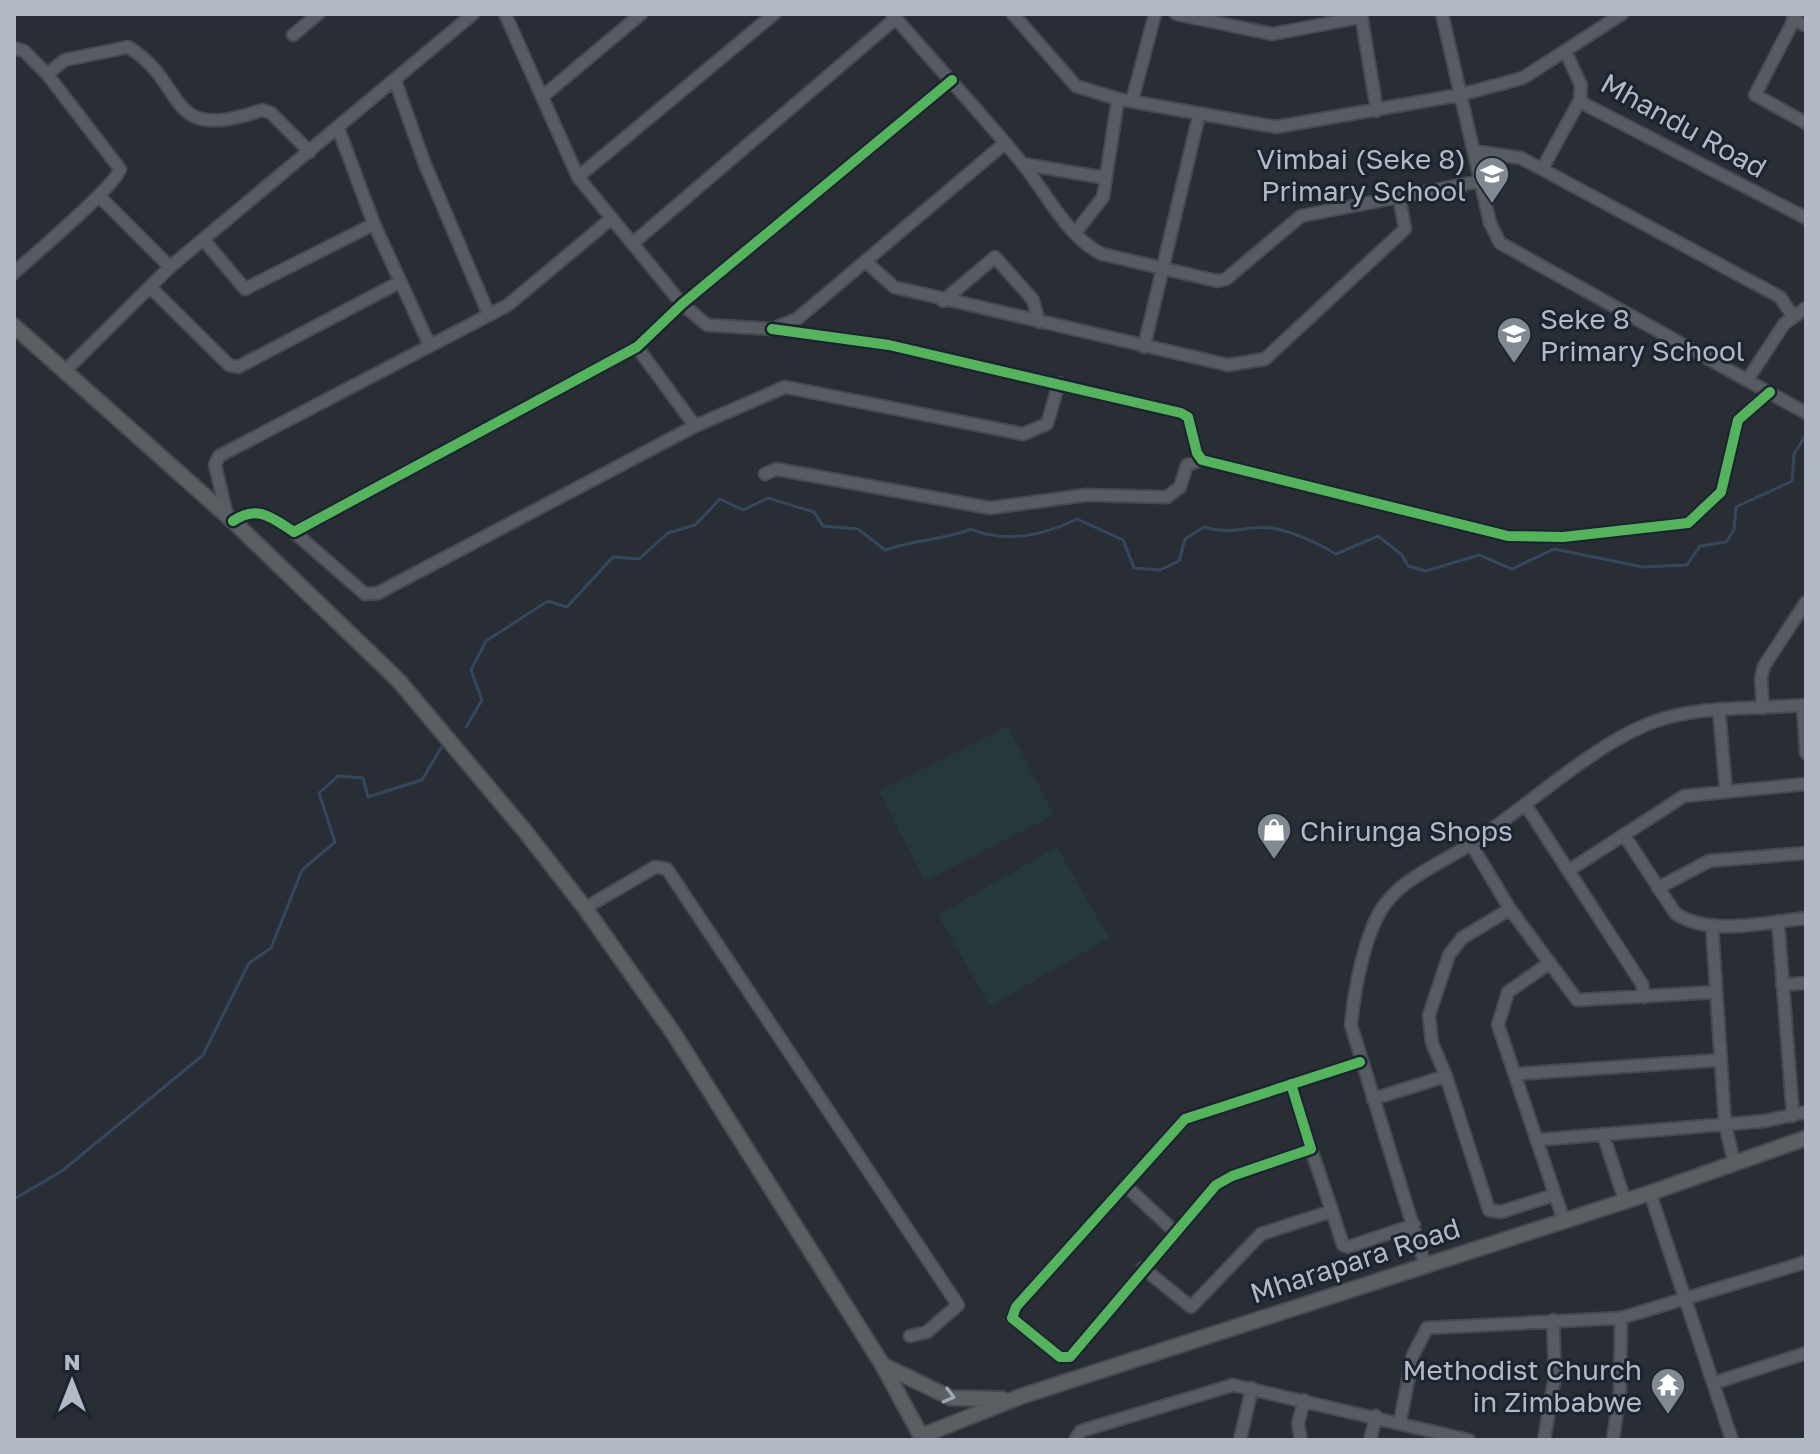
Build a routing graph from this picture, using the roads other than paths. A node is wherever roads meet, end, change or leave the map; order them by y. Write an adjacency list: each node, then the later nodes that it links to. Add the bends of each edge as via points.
1 (318, 14): 15 (street)
2 (473, 14): 19 (street)
3 (641, 14): 22 (street)
4 (774, 14): 35 (street)
5 (1013, 14): 23 (street, via 1076,86)
6 (1155, 14): 25 (street)
7 (1176, 14): 12 (street, via 1272,34)
8 (1442, 14): 21 (street)
9 (1622, 14): 17 (street)
10 (510, 16): 22 (street)
11 (894, 16): 20 (street); 45 (street)
12 (1361, 16): 26 (street)
13 (1795, 16): 14 (street); 28 (street, via 1755,95)
14 (1806, 26)
15 (293, 35)
16 (14, 48): 18 (street)
17 (1566, 53): 21 (street, via 1523,78); 24 (street, Mhandu Road, via 1581,85)
18 (47, 74): 32 (street, via 65,60 128,47 141,54 192,118 206,121 262,110); 39 (street, via 119,165 118,177)
19 (395, 80): 29 (street); 55 (street)
20 (952, 80): 30 (street); 53 (street)
21 (1459, 95): 26 (street); 31 (street)
22 (542, 97): 35 (street)
23 (1118, 99): 25 (street); 36 (street)
24 (1580, 100): 34 (street); 41 (street, Mhandu Road)
25 (1132, 101): 27 (street)
26 (1377, 111): 27 (street, via 1276,127)
27 (1199, 115): 48 (street)
28 (1806, 123)
29 (338, 128): 32 (street); 42 (street)
30 (1005, 143): 33 (street); 46 (street)
31 (1474, 151): 34 (street, via 1508,154); 37 (street)
32 (310, 152): 44 (street)
33 (1023, 164): 36 (street); 43 (street)
34 (1542, 169): 56 (street, via 1780,297)
35 (578, 177): 40 (street)
36 (1106, 178): 43 (street, via 1103,197)
37 (1481, 181): 38 (street); 64 (street, via 1500,243)
38 (1399, 196): 48 (street, via 1301,216 1226,279); 62 (street, via 1405,229 1265,359 1228,365)
39 (100, 197): 47 (street); 49 (street)
40 (612, 218): 45 (street); 55 (street)
41 (1806, 218)
42 (374, 224): 44 (street, via 245,289); 50 (street)
43 (1076, 232): 48 (street, via 1102,254)
44 (203, 239): 47 (street)
45 (633, 243): 53 (street)
46 (865, 261): 52 (street, via 894,287); 59 (street, via 797,319)
47 (170, 267): 51 (street)
48 (1165, 268): 62 (street)
49 (14, 273)
50 (400, 282): 51 (street, via 238,367 229,365); 60 (street)
51 (150, 287): 63 (street)
52 (943, 301): 57 (street); 57 (street, via 995,257 1033,300)
53 (682, 304): 59 (street, via 707,325); 61 (street)
54 (1806, 308): 56 (street)
55 (489, 315): 60 (street)
56 (1792, 315): 64 (street)
57 (1039, 322): 62 (street)
58 (14, 326): 63 (main road)
59 (772, 329): 65 (street, via 889,345)
60 (430, 346): 71 (street, via 219,456 215,465)
61 (637, 347): 68 (street); 72 (street)
62 (1144, 347)
63 (65, 371): 71 (main road)
64 (1748, 379): 66 (street)
65 (1059, 383): 68 (street, via 1047,424 1023,434 785,387); 69 (street, via 1181,413 1188,417)
66 (1770, 392): 67 (street); 69 (street, via 1738,420 1721,492 1688,523 1563,537 1508,536)
67 (1806, 413)
68 (695, 426): 72 (street, via 378,593 365,594)
69 (1202, 460): 70 (street, via 1187,465 1180,487 1167,497 1086,495 990,508 776,469)
70 (765, 474)
71 (230, 518): 72 (street, via 263,511); 86 (main road, via 399,681)
72 (294, 532)
73 (1806, 602): 75 (street, via 1764,666)
74 (1804, 706): 75 (street); 77 (street)
75 (1763, 708): 76 (street)
76 (1719, 711): 79 (street); 80 (street, via 1681,714 1628,733)
77 (1806, 753)
78 (1806, 784): 79 (street)
79 (1726, 791): 81 (street, via 1684,796)
80 (1525, 804): 82 (street); 84 (street)
81 (1624, 835): 84 (street); 85 (street)
82 (1471, 844): 87 (street); 97 (street, via 1399,889 1375,920 1353,1004 1351,1025)
83 (1806, 853): 85 (street, via 1709,861)
84 (1568, 871): 95 (street, via 1642,984)
85 (1658, 888): 90 (street, via 1675,913)
86 (585, 908): 124 (street, via 655,867 667,869 958,1305 927,1332); 126 (main road, via 674,1034)
87 (1510, 909): 91 (street); 99 (street, via 1462,938 1449,955 1429,1015 1432,1043)
88 (1806, 918): 89 (street)
89 (1778, 921): 90 (street); 93 (street)
90 (1712, 926): 94 (street)
91 (1548, 964): 95 (street, via 1577,1000); 98 (street, via 1514,986 1500,1009 1498,1025)
92 (1806, 983): 93 (street)
93 (1782, 985): 103 (street)
94 (1716, 992): 95 (street); 96 (street)
95 (1644, 997)
96 (1720, 1060): 98 (street); 104 (street)
97 (1360, 1062): 100 (street); 101 (street)
98 (1515, 1074): 107 (street)
99 (1446, 1076): 101 (street); 112 (street, via 1489,1210 1501,1212)
100 (1291, 1084): 108 (street); 110 (street, via 1185,1119)
101 (1373, 1099): 116 (street)
102 (1806, 1112): 103 (street)
103 (1793, 1116): 104 (street)
104 (1725, 1124): 105 (street); 109 (street)
105 (1603, 1134): 107 (street); 113 (street)
106 (1806, 1138): 109 (main road, Mharapara Road)
107 (1536, 1140): 112 (street)
108 (1311, 1149): 114 (street); 117 (street, via 1225,1179)
109 (1734, 1162): 111 (main road, Mharapara Road)
110 (1126, 1186): 117 (street); 120 (street, via 1016,1307 1012,1318 1060,1357 1070,1357)
111 (1650, 1193): 113 (main road, Mharapara Road); 121 (street)
112 (1554, 1195): 115 (street)
113 (1625, 1201): 115 (main road, Mharapara Road)
114 (1332, 1211): 116 (street, via 1348,1247); 120 (street, via 1261,1234 1191,1307)
115 (1564, 1221): 119 (main road, Mharapara Road)
116 (1414, 1225): 119 (street)
117 (1174, 1231): 120 (street)
118 (1806, 1262): 121 (street)
119 (1425, 1265): 129 (main road, Mharapara Road)
120 (1143, 1268)
121 (1686, 1300): 122 (street); 127 (street)
122 (1621, 1318): 123 (street); 141 (street)
123 (1553, 1320): 132 (street, via 1427,1328 1413,1355); 140 (street, via 1555,1376)
124 (910, 1336)
125 (1806, 1353): 127 (street)
126 (882, 1364): 129 (main road, one-way to 129, via 951,1398); 134 (main road)
127 (1714, 1383): 142 (street)
128 (1252, 1388): 130 (street); 135 (street, via 1225,1386 1081,1431); 136 (street)
129 (1022, 1396): 134 (main road, Mharapara Road)
130 (1304, 1400): 131 (street); 137 (street, via 1298,1424)
131 (1376, 1416): 132 (street); 138 (street)
132 (1400, 1422): 133 (street)
133 (1439, 1436): 139 (street)
134 (918, 1438)
135 (1075, 1440)
136 (1240, 1440)
137 (1301, 1440)
138 (1370, 1440)
139 (1469, 1440)
140 (1544, 1440)
141 (1613, 1440)
142 (1732, 1440)

